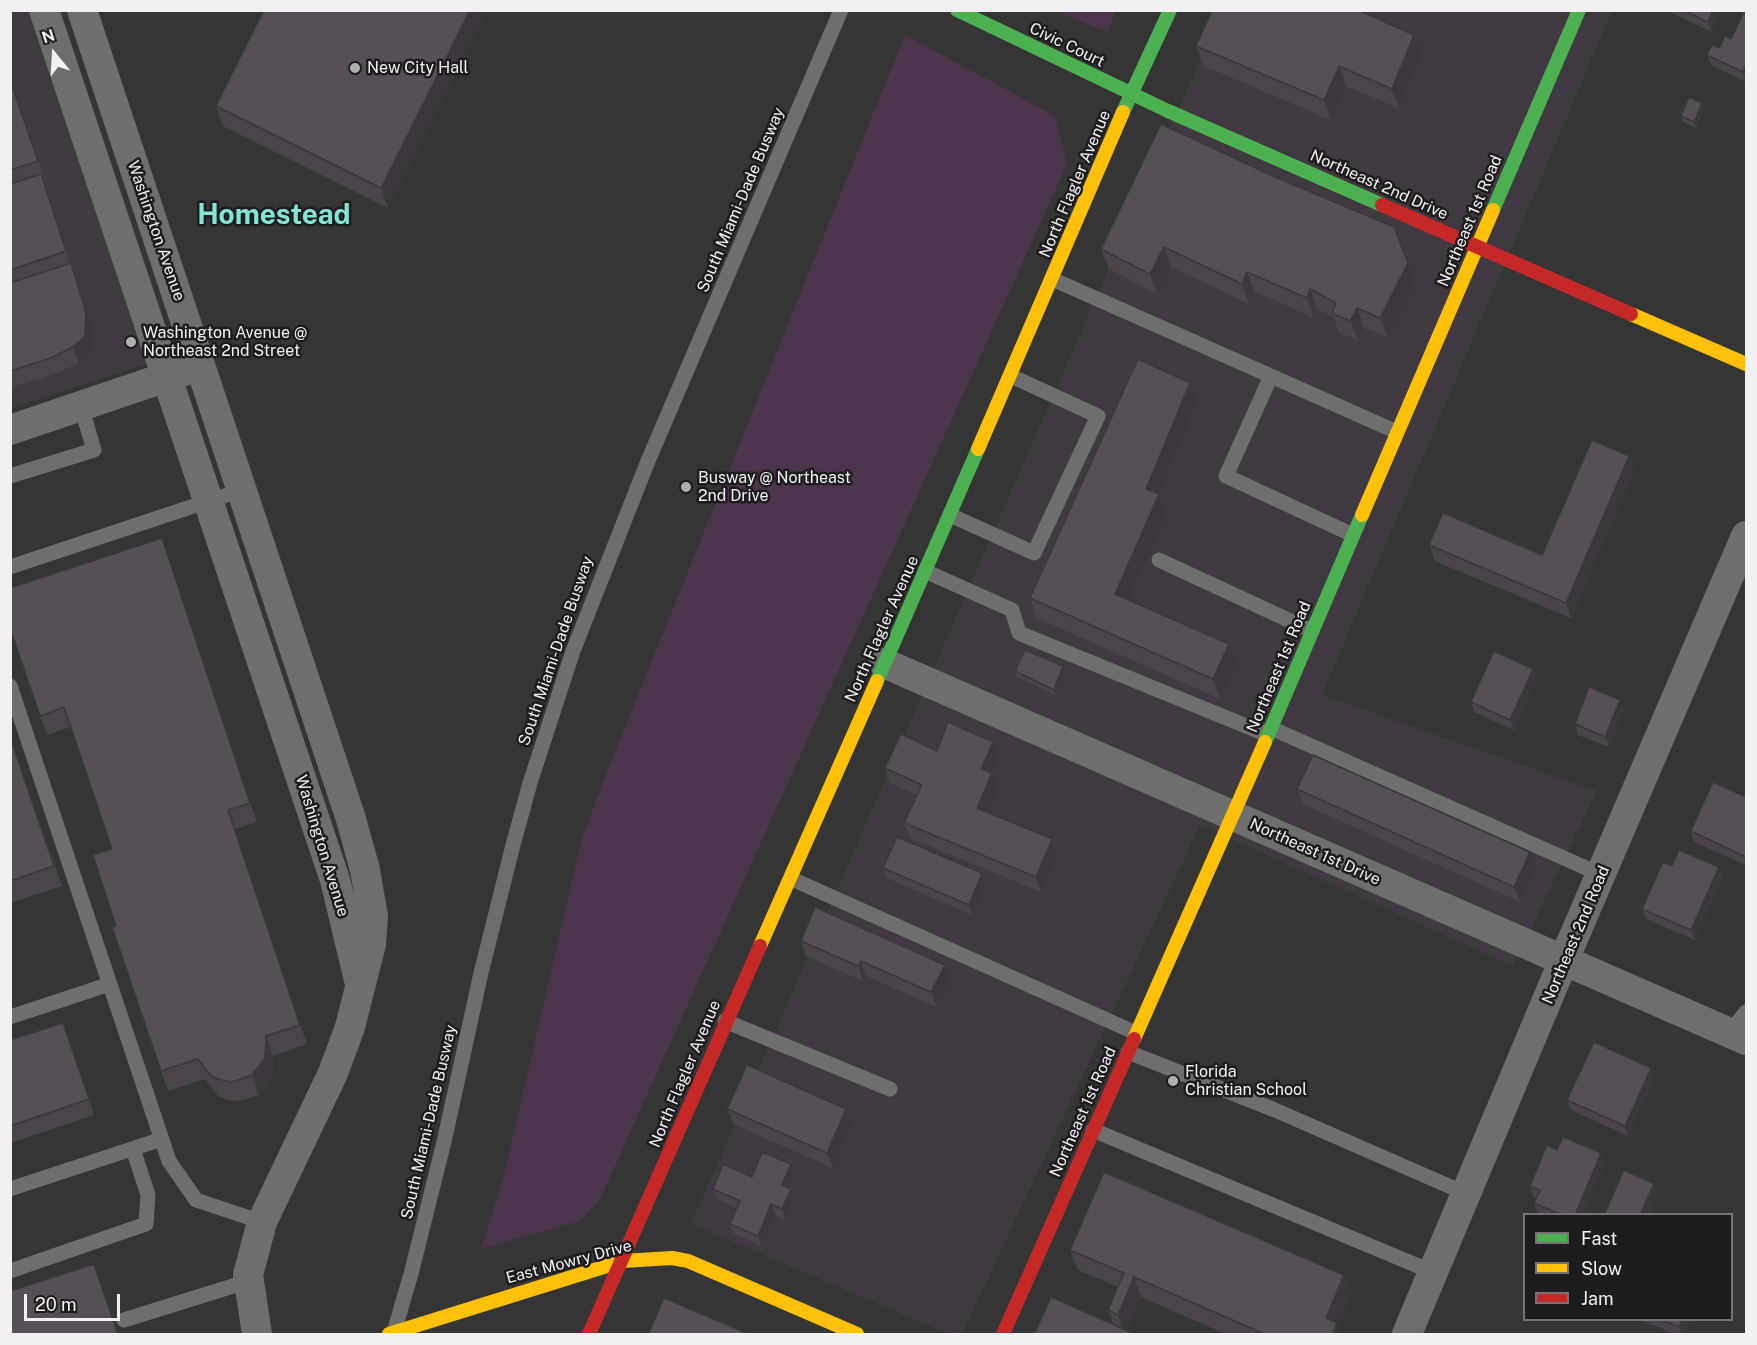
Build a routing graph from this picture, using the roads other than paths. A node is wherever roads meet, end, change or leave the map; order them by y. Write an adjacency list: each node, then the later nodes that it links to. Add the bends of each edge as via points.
1 (44, 10): 14 (street, Washington Avenue)
2 (82, 10): 11 (street, Washington Avenue)
3 (842, 10): 54 (lane, South Miami-Dade Busway, via 637,488 566,672 513,845 444,1142)
4 (957, 10): 7 (street, Civic Court)
5 (1170, 10): 7 (street, North Flagler Avenue)
6 (1579, 10): 8 (street, Northeast 1st Road)
7 (1131, 94): 8 (street, Northeast 2nd Drive); 9 (street, North Flagler Avenue)
8 (1477, 246): 10 (street, Northeast 2nd Drive); 17 (street, Northeast 1st Road)
9 (1052, 279): 12 (street, North Flagler Avenue); 13 (lane)
10 (1746, 364)
11 (201, 366): 14 (street); 19 (street, Washington Avenue)
12 (1011, 376): 21 (street, North Flagler Avenue); 21 (lane, via 1098,416 1034,553)
13 (1271, 376): 17 (lane); 22 (lane, via 1226,476)
14 (166, 377): 15 (street); 20 (street, Washington Avenue)
15 (81, 406): 16 (street); 18 (lane, via 94,450)
16 (10, 430)
17 (1397, 432): 22 (street, Northeast 1st Road)
18 (10, 476)
19 (242, 490): 20 (lane); 36 (street, Washington Avenue, via 365,870 373,916)
20 (208, 501): 25 (lane); 36 (street, Washington Avenue, via 336,880)
21 (950, 515): 26 (street, North Flagler Avenue)
22 (1353, 535): 27 (street, Northeast 1st Road)
23 (1746, 536): 32 (street, Northeast 2nd Road)
24 (1159, 560): 27 (lane)
25 (10, 567)
26 (925, 571): 28 (street, North Flagler Avenue); 30 (lane, via 1012,610 1019,633)
27 (1312, 631): 30 (street, Northeast 1st Road)
28 (884, 663): 31 (street, Northeast 1st Drive); 33 (street, North Flagler Avenue)
29 (10, 686): 35 (lane)
30 (1269, 731): 31 (street, Northeast 1st Road); 32 (lane)
31 (1232, 816): 34 (street, Northeast 1st Drive); 40 (street, Northeast 1st Road)
32 (1602, 874): 34 (street, Northeast 2nd Road)
33 (792, 879): 38 (street, North Flagler Avenue); 40 (lane)
34 (1563, 962): 39 (street, Northeast 1st Drive); 47 (street, Northeast 2nd Road)
35 (110, 984): 37 (lane); 44 (lane)
36 (361, 986): 48 (street, via 333,1073)
37 (10, 1017)
38 (725, 1021): 42 (lane); 49 (street, North Flagler Avenue)
39 (1741, 1028)
40 (1136, 1033): 41 (street, Northeast 1st Road)
41 (1128, 1052): 43 (street, Northeast 1st Road); 47 (lane, via 1275,1110)
42 (890, 1089)
43 (1093, 1130): 51 (lane); 58 (street, Northeast 1st Road)
44 (162, 1139): 45 (lane); 48 (lane, via 169,1161 196,1200)
45 (133, 1149): 46 (lane); 50 (lane, via 148,1195 146,1224)
46 (10, 1189)
47 (1467, 1194): 51 (street, Northeast 2nd Road)
48 (262, 1222): 52 (street)
49 (623, 1261): 54 (street, East Mowry Drive); 56 (street, North Flagler Avenue); 57 (street, East Mowry Drive, via 672,1257 688,1261)
50 (10, 1271)
51 (1435, 1273): 59 (street, Northeast 2nd Road)
52 (249, 1281): 53 (lane); 55 (street)
53 (124, 1320)
54 (392, 1334)
55 (257, 1335)
56 (589, 1335)
57 (856, 1335)
58 (1003, 1335)
59 (1407, 1335)

